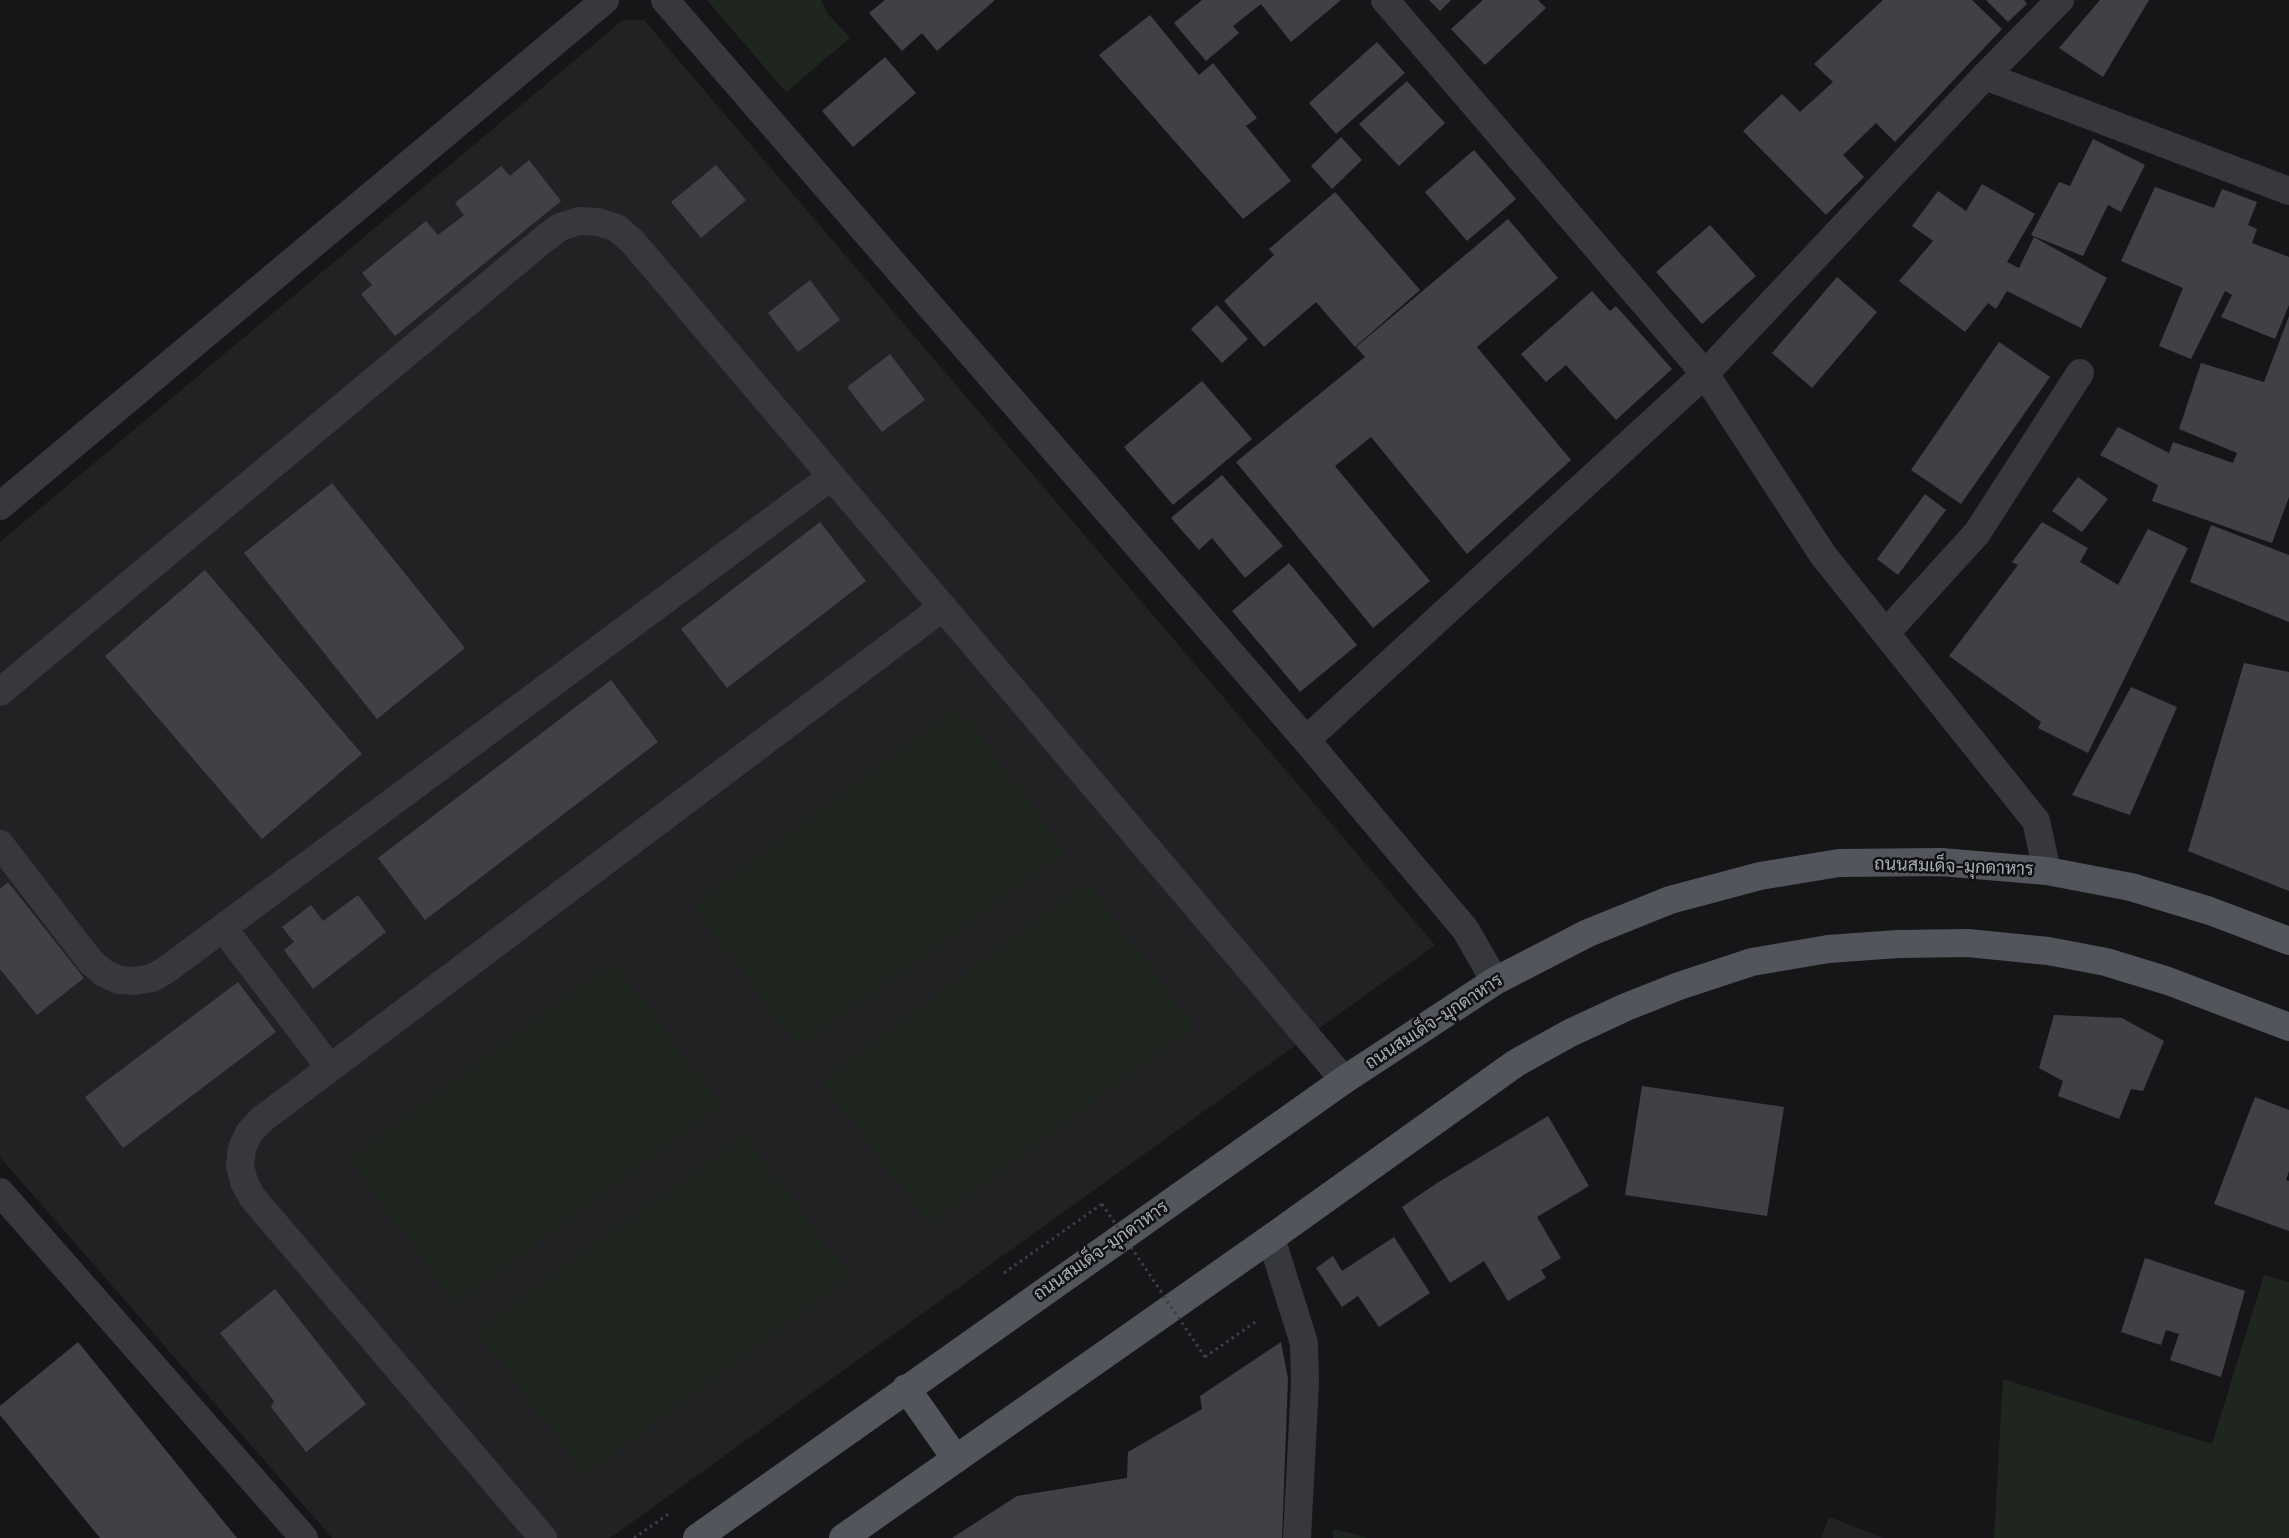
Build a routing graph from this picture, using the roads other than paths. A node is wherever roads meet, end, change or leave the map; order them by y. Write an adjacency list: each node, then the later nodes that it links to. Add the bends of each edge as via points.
1 (605, 0): 10 (street)
2 (665, 0): 14 (street)
3 (1385, 0): 8 (street)
4 (2060, 0): 5 (street)
5 (1985, 76): 6 (street); 8 (street)
6 (2289, 191)
7 (2080, 373): 12 (street, via 1977,533)
8 (1705, 374): 12 (street, via 1823,555); 14 (street)
9 (832, 476): 11 (street); 13 (street, via 632,241 617,228 579,221 560,227 544,239); 17 (street)
10 (0, 506)
11 (943, 608): 21 (street); 22 (street)
12 (1886, 634): 16 (street, via 2036,821)
13 (0, 692)
14 (1306, 740): 19 (street, via 1465,929)
15 (0, 844): 17 (street, via 92,962 119,980 152,978)
16 (2047, 871): 18 (main road, ถนนสมเด็จ-มุกดาหาร, via 2131,887 2210,911); 19 (main road, ถนนสมเด็จ-มุกดาหาร, via 1941,862 1839,863 1760,876 1670,900 1588,933)
17 (223, 928): 21 (street)
18 (2289, 941)
19 (1495, 982): 22 (main road, ถนนสมเด็จ-มุกดาหาร)
20 (2289, 1027): 24 (main road, via 2168,981 2106,962 2048,952 1968,943 1898,944 1828,949 1752,962 1626,1007 1516,1063)
21 (330, 1068): 28 (street, via 260,1120 249,1133 242,1148 240,1166 244,1182 252,1197)
22 (1344, 1080): 25 (main road, ถนนสมเด็จ-มุกดาหาร)
23 (0, 1192): 27 (street)
24 (1271, 1238): 26 (main road); 31 (street, via 1304,1343)
25 (906, 1388): 26 (main road); 29 (main road, ถนนสมเด็จ-มุกดาหาร)
26 (956, 1459): 30 (main road)
27 (304, 1538)
28 (543, 1538)
29 (697, 1538)
30 (843, 1538)
31 (1297, 1538)

